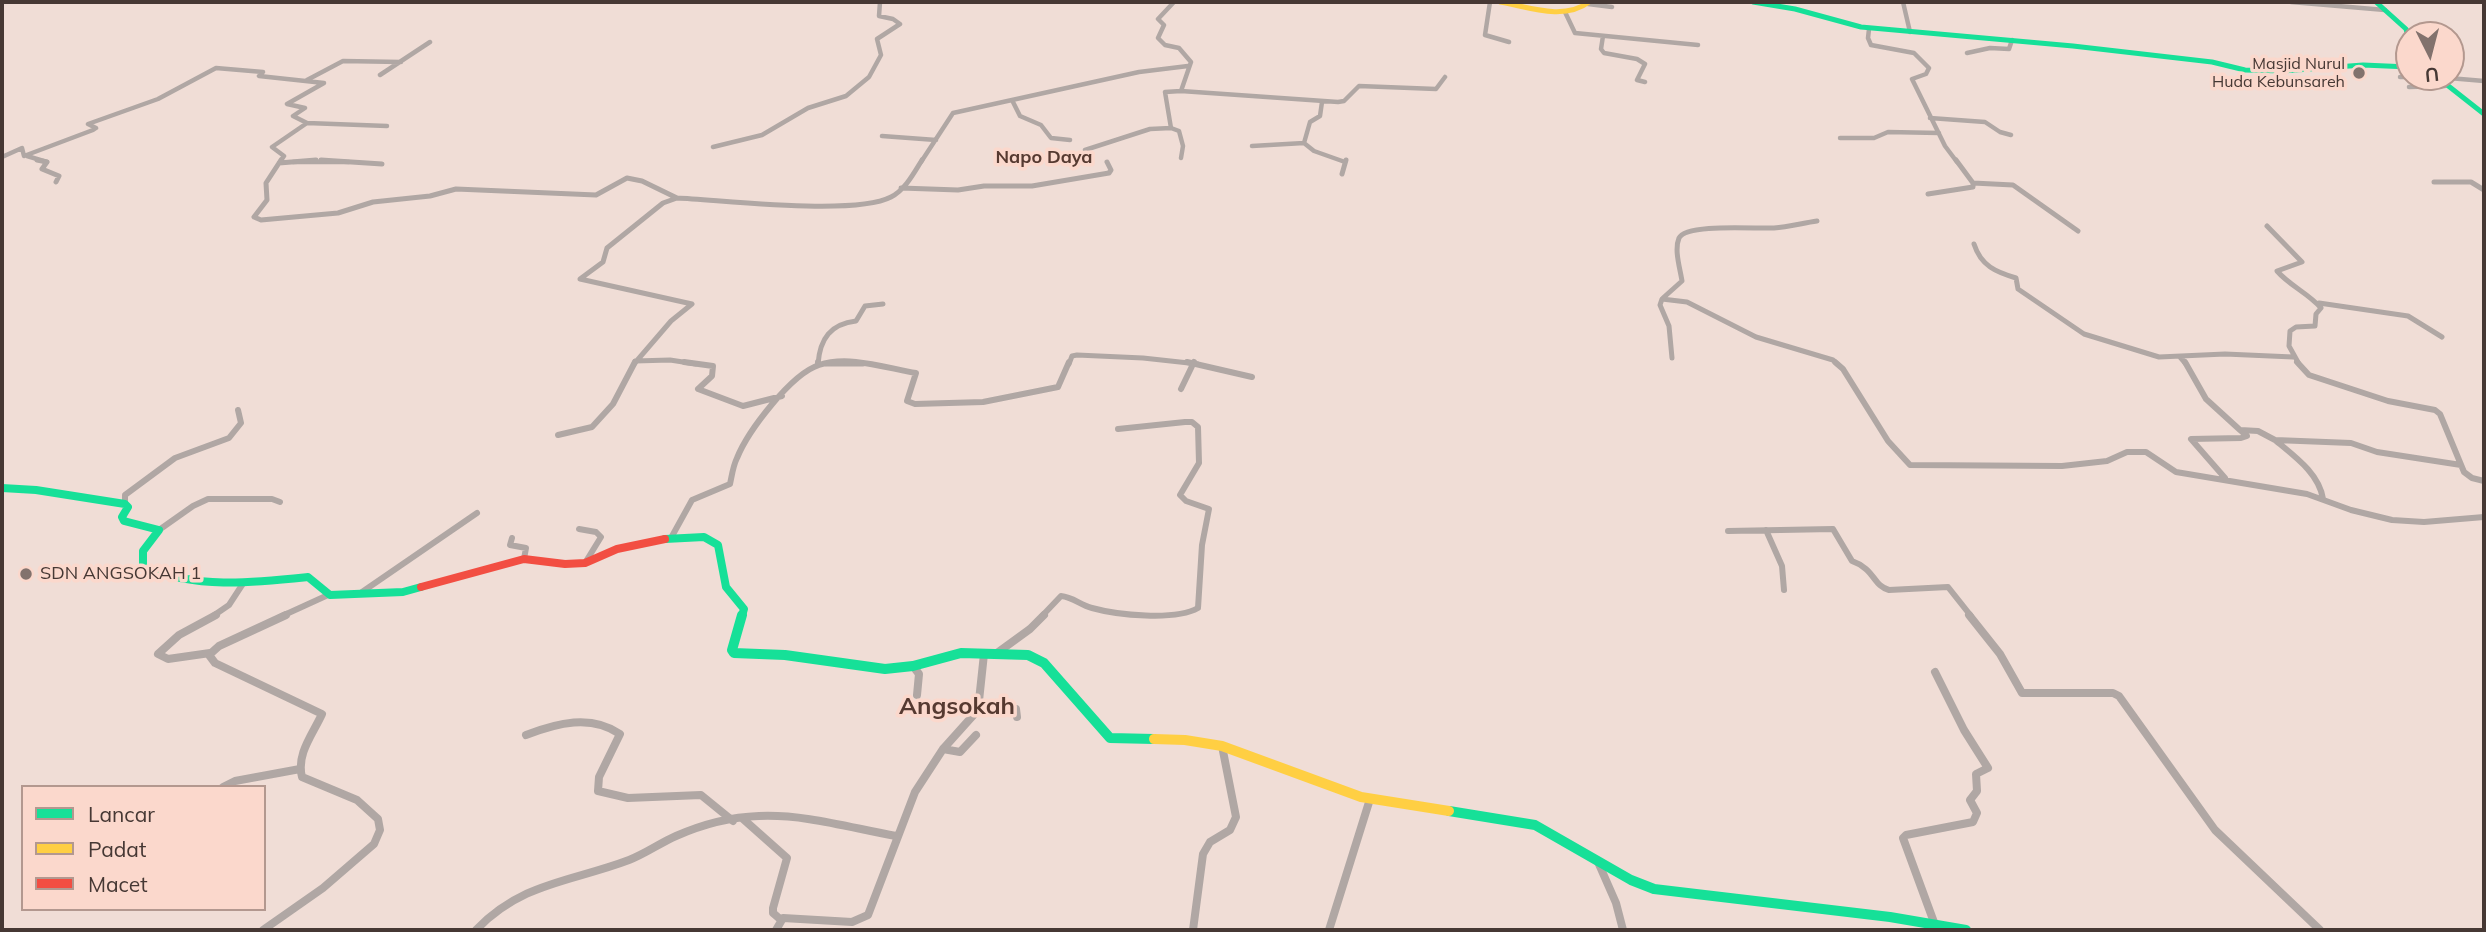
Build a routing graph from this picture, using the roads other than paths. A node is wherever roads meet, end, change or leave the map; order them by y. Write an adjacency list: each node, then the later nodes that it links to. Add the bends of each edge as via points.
1 (880, 2): 48 (street, via 879,16 900,24 877,39 881,55 867,79 846,96 808,108 762,135)
2 (1174, 2): 23 (street, via 1158,19 1164,24 1158,38 1180,48 1191,62)
3 (1490, 2): 19 (street, via 1485,35)
4 (1500, 2): 12 (street)
5 (1753, 2): 14 (street)
6 (1903, 2): 15 (street)
7 (2291, 2): 11 (street)
8 (2376, 2): 11 (street)
9 (1588, 3): 10 (street); 12 (street, via 1583,9)
10 (1612, 7)
11 (2385, 10): 13 (street)
12 (1565, 12): 16 (street, via 1575,33)
13 (2397, 21)
14 (1866, 28): 15 (street); 36 (street, via 1871,44 1914,53 1929,68 1912,79)
15 (1910, 32): 17 (street)
16 (1603, 36): 20 (street); 30 (street, via 1604,53 1645,64 1637,80)
17 (2012, 40): 21 (street, via 2009,49); 24 (street, via 2250,71)
18 (430, 42): 22 (street)
19 (1508, 42)
20 (1698, 45)
21 (1967, 53)
22 (401, 62): 25 (street); 27 (street, via 345,61)
23 (1188, 66): 31 (street); 33 (street, via 1139,72)
24 (2395, 66)
25 (380, 75)
26 (1445, 77): 34 (street, via 1436,89 1361,86 1342,102)
27 (305, 80): 37 (street, via 324,83 287,105 304,108 293,116); 50 (street, via 216,68 158,99 88,124 96,128 93,130)
28 (2465, 81): 29 (street)
29 (2484, 81)
30 (1645, 82)
31 (1181, 91): 34 (street); 39 (street, via 1166,92)
32 (2453, 91): 35 (street)
33 (1013, 102): 44 (street, via 953,113); 45 (street, via 1020,116 1041,125 1051,138)
34 (1322, 102): 46 (street, via 1320,116 1310,122)
35 (2484, 114)
36 (1930, 118): 40 (street); 41 (street, via 1985,122)
37 (307, 123): 38 (street); 54 (street, via 272,147 285,156)
38 (387, 126)
39 (1171, 128): 49 (street, via 1150,129); 52 (street, via 1179,131)
40 (1939, 133): 43 (street, via 1888,132 1874,138); 59 (street)
41 (2011, 135)
42 (882, 136): 44 (street)
43 (1840, 138)
44 (936, 140): 60 (street)
45 (1070, 140)
46 (1304, 143): 47 (street); 56 (street, via 1346,160)
47 (1252, 146)
48 (712, 147)
49 (1085, 150)
50 (27, 156): 51 (street, via 22,148); 57 (street, via 47,162 42,169 59,176)
51 (2, 157)
52 (1181, 158)
53 (1107, 162): 60 (street, via 1109,173 1043,185)
54 (279, 163): 55 (street); 63 (street, via 266,183 267,200 256,219 326,215 456,189 596,195 629,178)
55 (382, 164)
56 (1342, 174)
57 (56, 182)
58 (2434, 182): 61 (street, via 2471,182)
59 (1973, 183): 62 (street, via 1973,187); 66 (street, via 2013,185)
60 (901, 188): 63 (street, via 889,199 865,203 801,205)
61 (2484, 190)
62 (1928, 194)
63 (677, 198): 75 (street, via 663,203 607,248 603,262 580,278 692,304)
64 (1817, 221): 68 (street, via 1685,232 1677,248 1682,281)
65 (2267, 226): 69 (street, via 2302,262 2277,271 2290,286)
66 (2078, 231)
67 (1974, 244): 72 (street, via 1991,270 2017,279 2018,289 2080,332 2159,357)
68 (1662, 299): 74 (street); 87 (street, via 1687,302 1756,337 1833,360 1888,441 1910,465 2062,466 2107,461 2127,452 2150,453 2176,472)
69 (2319, 303): 71 (street, via 2408,316); 73 (street, via 2315,326 2290,331)
70 (883, 304): 77 (street, via 865,306 856,321 838,324 827,333)
71 (2442, 337)
72 (2180, 357): 73 (street); 83 (street, via 2215,410)
73 (2293, 357): 86 (street, via 2316,379 2435,410)
74 (1672, 358)
75 (635, 361): 80 (street, via 713,366 712,376 698,389 743,406); 84 (street, via 613,404 592,428)
76 (1194, 362): 77 (street, via 1077,355 1072,356 1058,387 983,402 915,404 906,397 916,373 853,363); 78 (street); 79 (street)
77 (818, 365): 80 (street, via 801,375)
78 (1252, 377)
79 (1181, 389)
80 (784, 395): 100 (street, via 737,457 730,484 692,500)
81 (238, 410): 92 (street, via 242,423 231,437 169,462 125,495)
82 (1118, 429): 109 (street, via 1185,422 1198,428 1199,463 1180,495 1209,509 1198,608 1191,613 1143,614 1087,608 1073,596 1061,596 1030,629)
83 (2240, 430): 85 (street, via 2258,430); 87 (street, via 2247,436 2191,439)
84 (558, 435)
85 (2275, 440): 86 (street, via 2343,442); 90 (street, via 2310,473)
86 (2461, 465): 88 (street, via 2469,476)
87 (2227, 480): 90 (street)
88 (2484, 481)
89 (2, 488): 92 (street)
90 (2323, 499): 94 (street, via 2408,522)
91 (280, 502): 96 (street, via 208,499)
92 (125, 504): 96 (street, via 124,521)
93 (477, 513): 105 (street)
94 (2484, 517)
95 (579, 529): 102 (street, via 601,537)
96 (159, 530): 103 (street, via 141,552 143,567 174,579)
97 (1766, 530): 98 (street); 104 (street, via 1782,566); 136 (street, via 1833,529 1852,561 1867,566 1885,589 1948,587 2000,654 2022,693 2119,696 2215,830)
98 (1728, 531)
99 (512, 538): 101 (street, via 510,545 526,548)
100 (671, 538): 102 (street, via 624,547); 112 (street, via 704,537 718,545 726,587 744,610 734,653 874,668)
101 (524, 559): 102 (street); 105 (street, via 403,592)
102 (585, 563)
103 (244, 582): 106 (street, via 308,577); 107 (street, via 234,602 172,639 158,654 168,659)
104 (1784, 590)
105 (362, 592): 106 (street)
106 (328, 595): 107 (street)
107 (210, 653): 121 (street, via 215,663 321,714)
108 (984, 654): 109 (street); 112 (street, via 948,654); 115 (street)
109 (997, 654): 110 (street)
110 (1028, 655): 111 (street); 119 (street, via 1044,663 1110,738)
111 (1011, 659)
112 (914, 666): 114 (street, via 919,674)
113 (1935, 672): 128 (street, via 1988,768 1976,774 1977,791 1970,800 1977,813 1973,822 1903,838)
114 (917, 695)
115 (980, 705): 116 (street, via 1016,709); 120 (street)
116 (1017, 717)
117 (526, 735): 124 (street, via 558,723 613,728 620,734 618,746 600,776 598,791 628,798 701,795)
118 (976, 735): 120 (street, via 960,752)
119 (1222, 746): 123 (street); 132 (street, via 1236,817 1230,830 1210,842 1202,859)
120 (943, 749): 125 (street, via 915,792)
121 (300, 769): 122 (street); 129 (street, via 302,777 354,797 374,811 379,836 323,888)
122 (227, 785)
123 (1370, 799): 126 (street, via 1535,825); 133 (street)
124 (738, 819): 125 (street, via 784,817); 127 (street, via 787,858 773,913); 130 (street, via 683,834 621,863 583,871 514,898 493,911)
125 (897, 836): 127 (street, via 872,909 864,919)
126 (1597, 860): 128 (street, via 1654,889); 134 (street)
127 (780, 919): 131 (street)
128 (1935, 925): 135 (street)
129 (263, 930)
130 (476, 930)
131 (776, 930)
132 (1193, 930)
133 (1329, 930)
134 (1623, 930)
135 (1966, 930)
136 (2320, 930)

